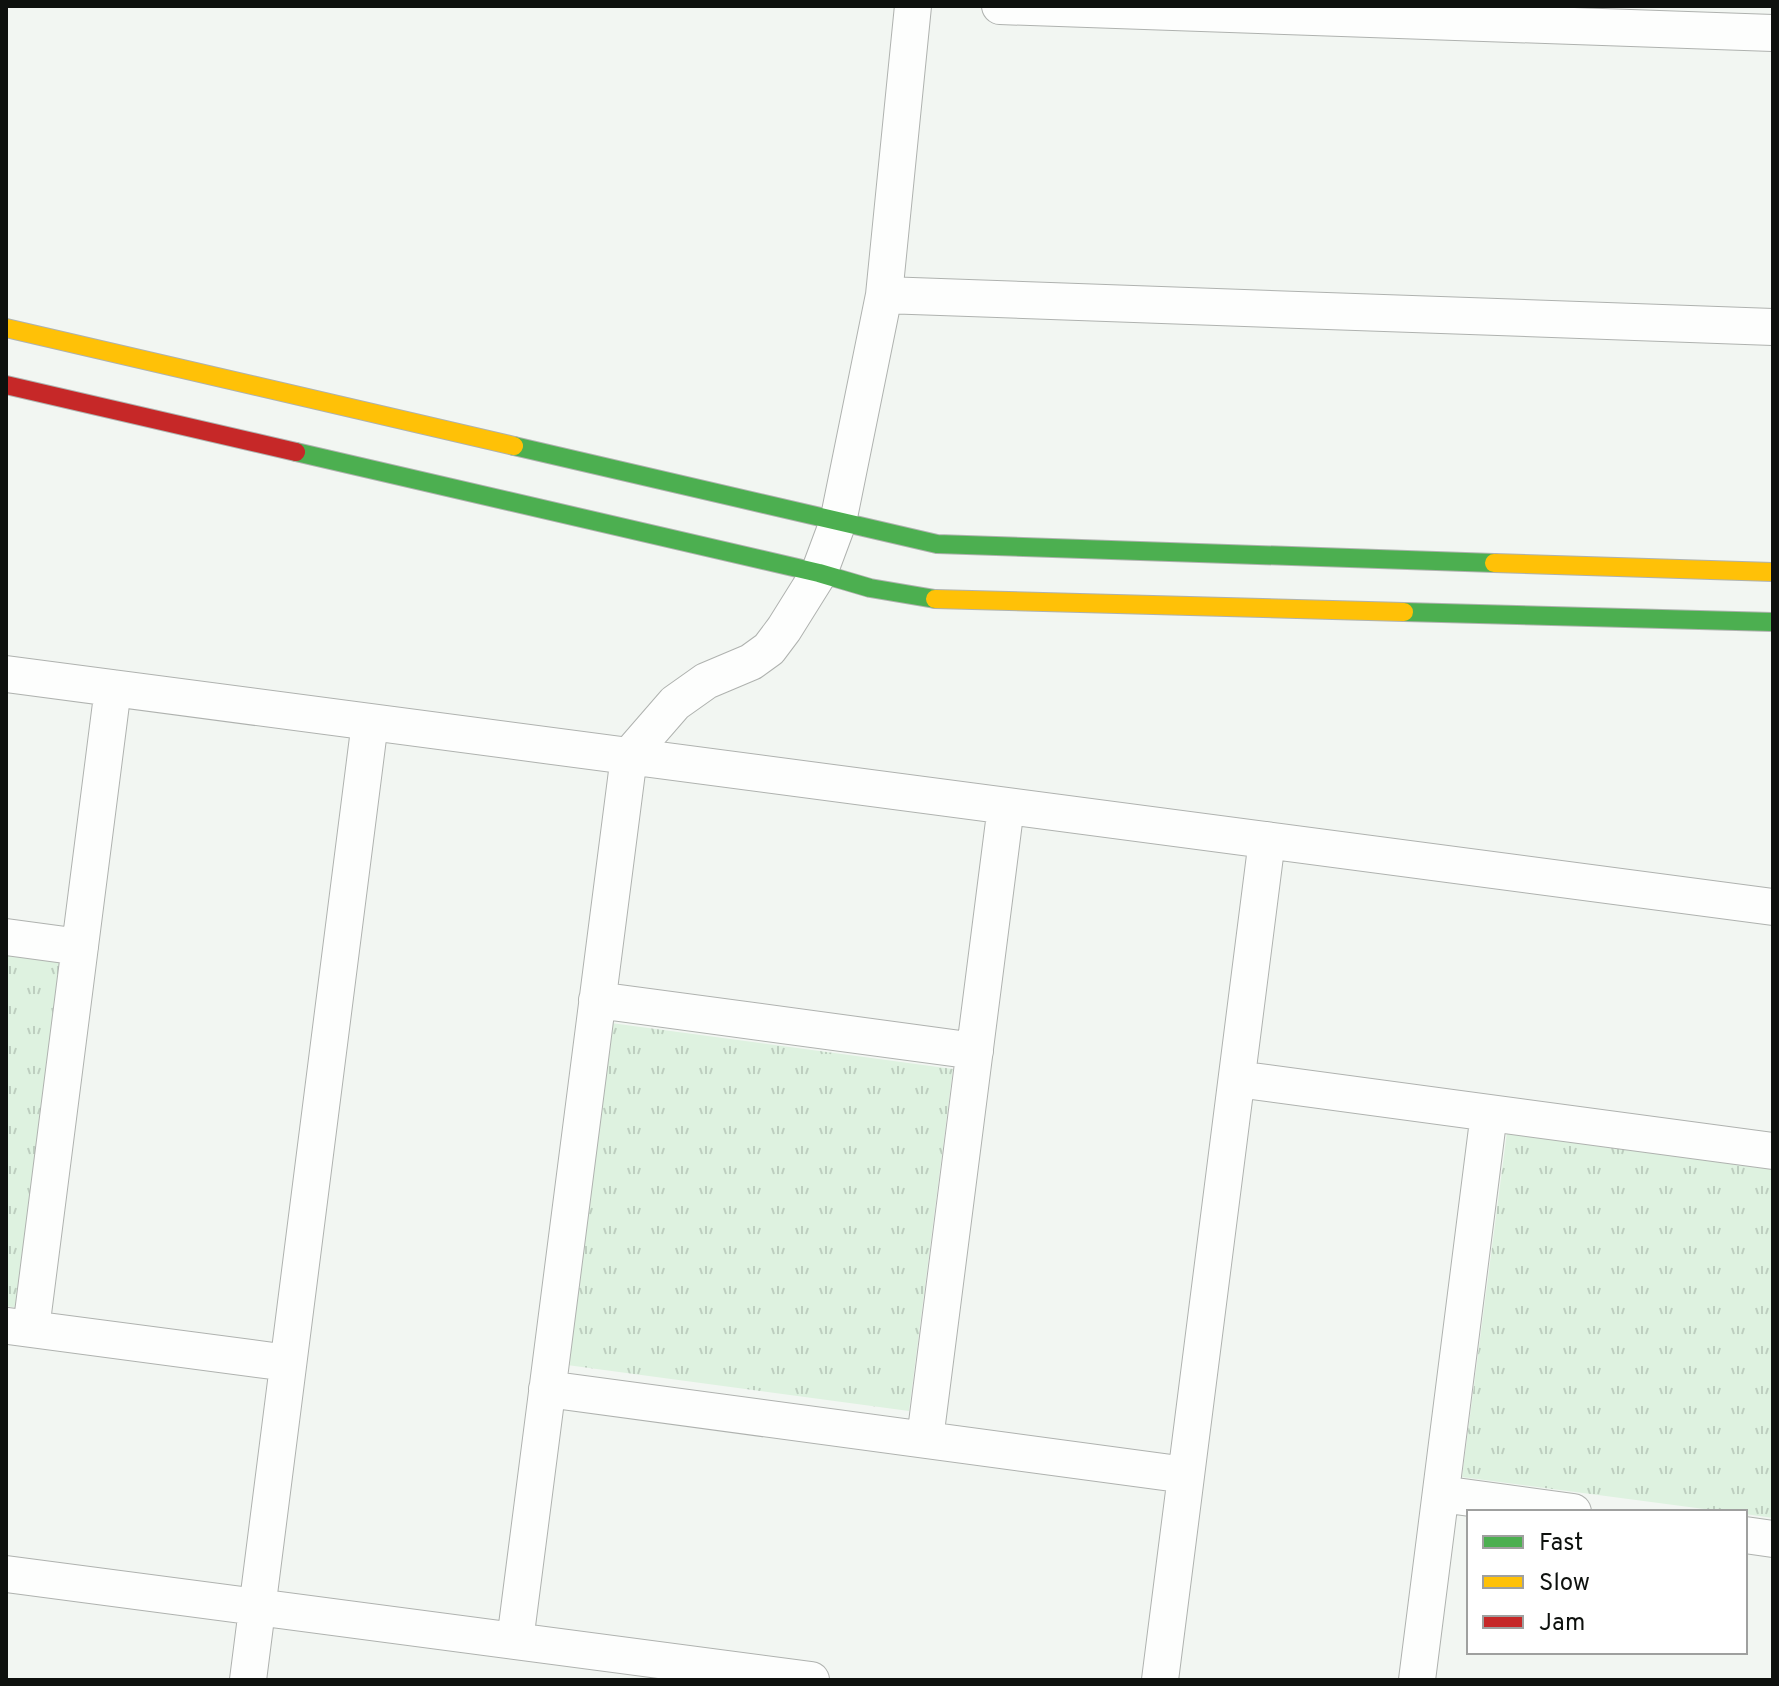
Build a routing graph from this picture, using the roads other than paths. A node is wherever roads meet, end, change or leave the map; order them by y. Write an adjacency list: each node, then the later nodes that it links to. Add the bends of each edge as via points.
1 (913, 6): 6 (street)
2 (1000, 6): 3 (street)
3 (1316, 12): 4 (street)
4 (1599, 17): 5 (street)
5 (1773, 33)
6 (884, 295): 7 (street); 10 (street)
7 (1773, 327)
8 (6, 328): 10 (street)
9 (6, 385): 12 (street)
10 (838, 522): 11 (street, via 937,544); 12 (street)
11 (1773, 572)
12 (819, 573): 13 (street, via 938,600); 17 (street, via 769,649 675,703)
13 (1773, 622)
14 (6, 674): 15 (street)
15 (113, 688): 16 (street); 22 (street)
16 (370, 722): 17 (street); 29 (street)
17 (629, 756): 18 (street); 23 (street)
18 (1006, 806): 19 (street); 24 (street)
19 (1267, 840): 20 (street); 25 (street)
20 (1773, 907)
21 (6, 937): 22 (street)
22 (80, 947): 28 (street)
23 (597, 1000): 24 (street); 30 (street)
24 (975, 1051): 31 (street)
25 (1237, 1079): 26 (street); 32 (street)
26 (1489, 1113): 27 (street); 33 (street)
27 (1773, 1151)
28 (18, 1327): 29 (street)
29 (288, 1363): 38 (street)
30 (547, 1389): 31 (street); 39 (street)
31 (925, 1439): 32 (street)
32 (1186, 1475): 42 (street)
33 (1441, 1494): 34 (street); 43 (street)
34 (1558, 1510)
35 (1747, 1535): 36 (street)
36 (1773, 1539)
37 (6, 1574): 38 (street)
38 (257, 1607): 39 (street); 40 (street)
39 (515, 1641): 41 (street)
40 (248, 1680)
41 (811, 1680)
42 (1160, 1680)
43 (1417, 1680)

